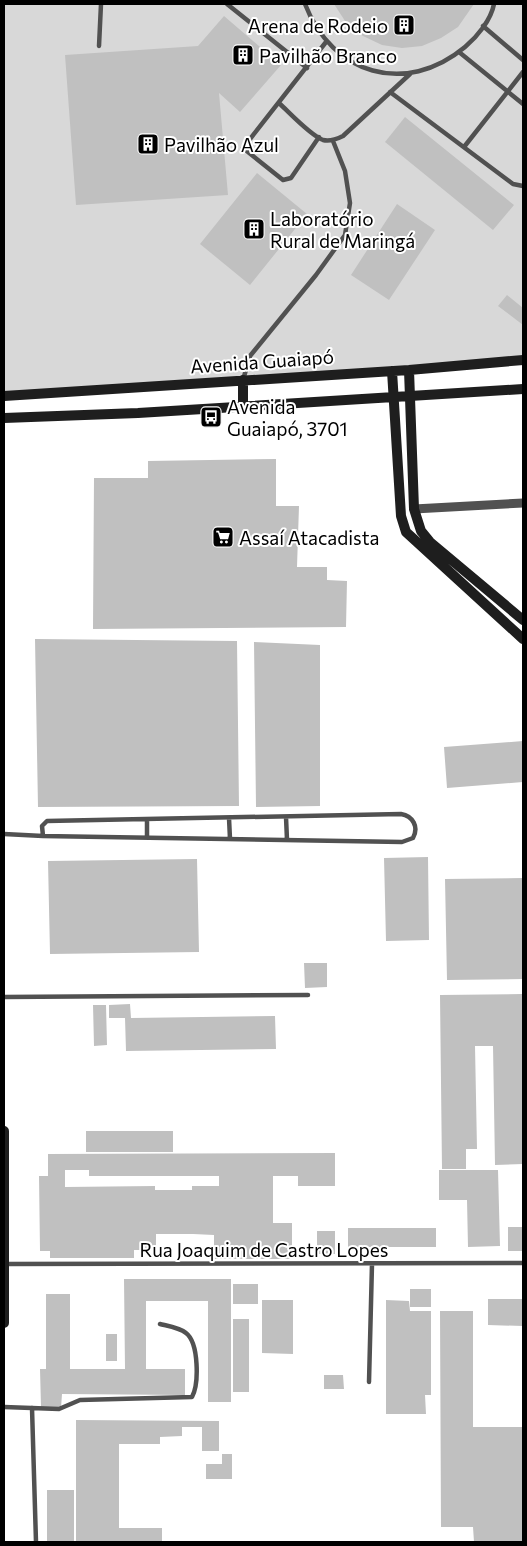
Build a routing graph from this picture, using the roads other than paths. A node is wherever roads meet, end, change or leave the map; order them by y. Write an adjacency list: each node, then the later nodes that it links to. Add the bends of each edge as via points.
1 (101, 4): 7 (lane)
2 (227, 4): 10 (lane)
3 (305, 4): 6 (lane)
4 (494, 4): 5 (lane)
5 (483, 26): 8 (lane); 9 (lane)
6 (326, 42): 10 (lane); 12 (lane, via 363,68 381,73)
7 (99, 46)
8 (459, 52): 12 (lane); 13 (lane)
9 (523, 60)
10 (307, 68): 15 (lane)
11 (523, 72): 13 (lane)
12 (410, 74): 14 (lane)
13 (507, 91): 16 (lane); 19 (lane)
14 (390, 92): 18 (lane, via 343,136); 19 (lane)
15 (279, 103): 17 (lane); 17 (lane, via 244,145 245,151 287,180)
16 (523, 104)
17 (319, 137): 18 (lane)
18 (333, 141): 24 (lane, via 345,171 350,203 346,235 250,356)
19 (464, 147): 20 (lane, via 514,184)
20 (523, 186)
21 (523, 360): 22 (main road, Avenida Guaiapó)
22 (409, 370): 23 (main road, Avenida Guaiapó); 26 (main road)
23 (392, 371): 24 (main road, Avenida Guaiapó); 28 (main road)
24 (243, 380): 27 (main road, Avenida Guaiapó); 29 (main road)
25 (523, 389): 26 (main road)
26 (410, 395): 28 (main road); 32 (main road)
27 (4, 396)
28 (392, 396): 29 (main road); 34 (main road, via 401,516 406,532)
29 (243, 407): 30 (main road)
30 (4, 418)
31 (523, 503): 32 (street)
32 (414, 509): 33 (main road, via 430,542)
33 (522, 618)
34 (523, 639)
35 (286, 816): 36 (lane); 42 (lane); 42 (lane, via 407,815 415,823 416,833 413,838 402,842)
36 (229, 818): 37 (lane); 41 (lane)
37 (146, 820): 39 (lane, via 46,821 42,826); 40 (lane)
38 (4, 834): 39 (lane)
39 (43, 836): 40 (lane)
40 (147, 837): 41 (lane)
41 (230, 839): 42 (lane)
42 (287, 840)
43 (308, 995): 44 (lane)
44 (4, 997)
45 (4, 1131): 47 (main road)
46 (523, 1263): 48 (lane, Rua Joaquim de Castro Lopes)
47 (4, 1264): 48 (lane, Rua Joaquim de Castro Lopes); 49 (main road)
48 (372, 1264): 51 (lane)
49 (4, 1323)
50 (160, 1324): 53 (lane, via 186,1332 195,1346 196,1390 192,1397 80,1400 59,1409)
51 (369, 1382)
52 (4, 1407): 53 (lane)
53 (32, 1408): 54 (lane)
54 (36, 1542)

